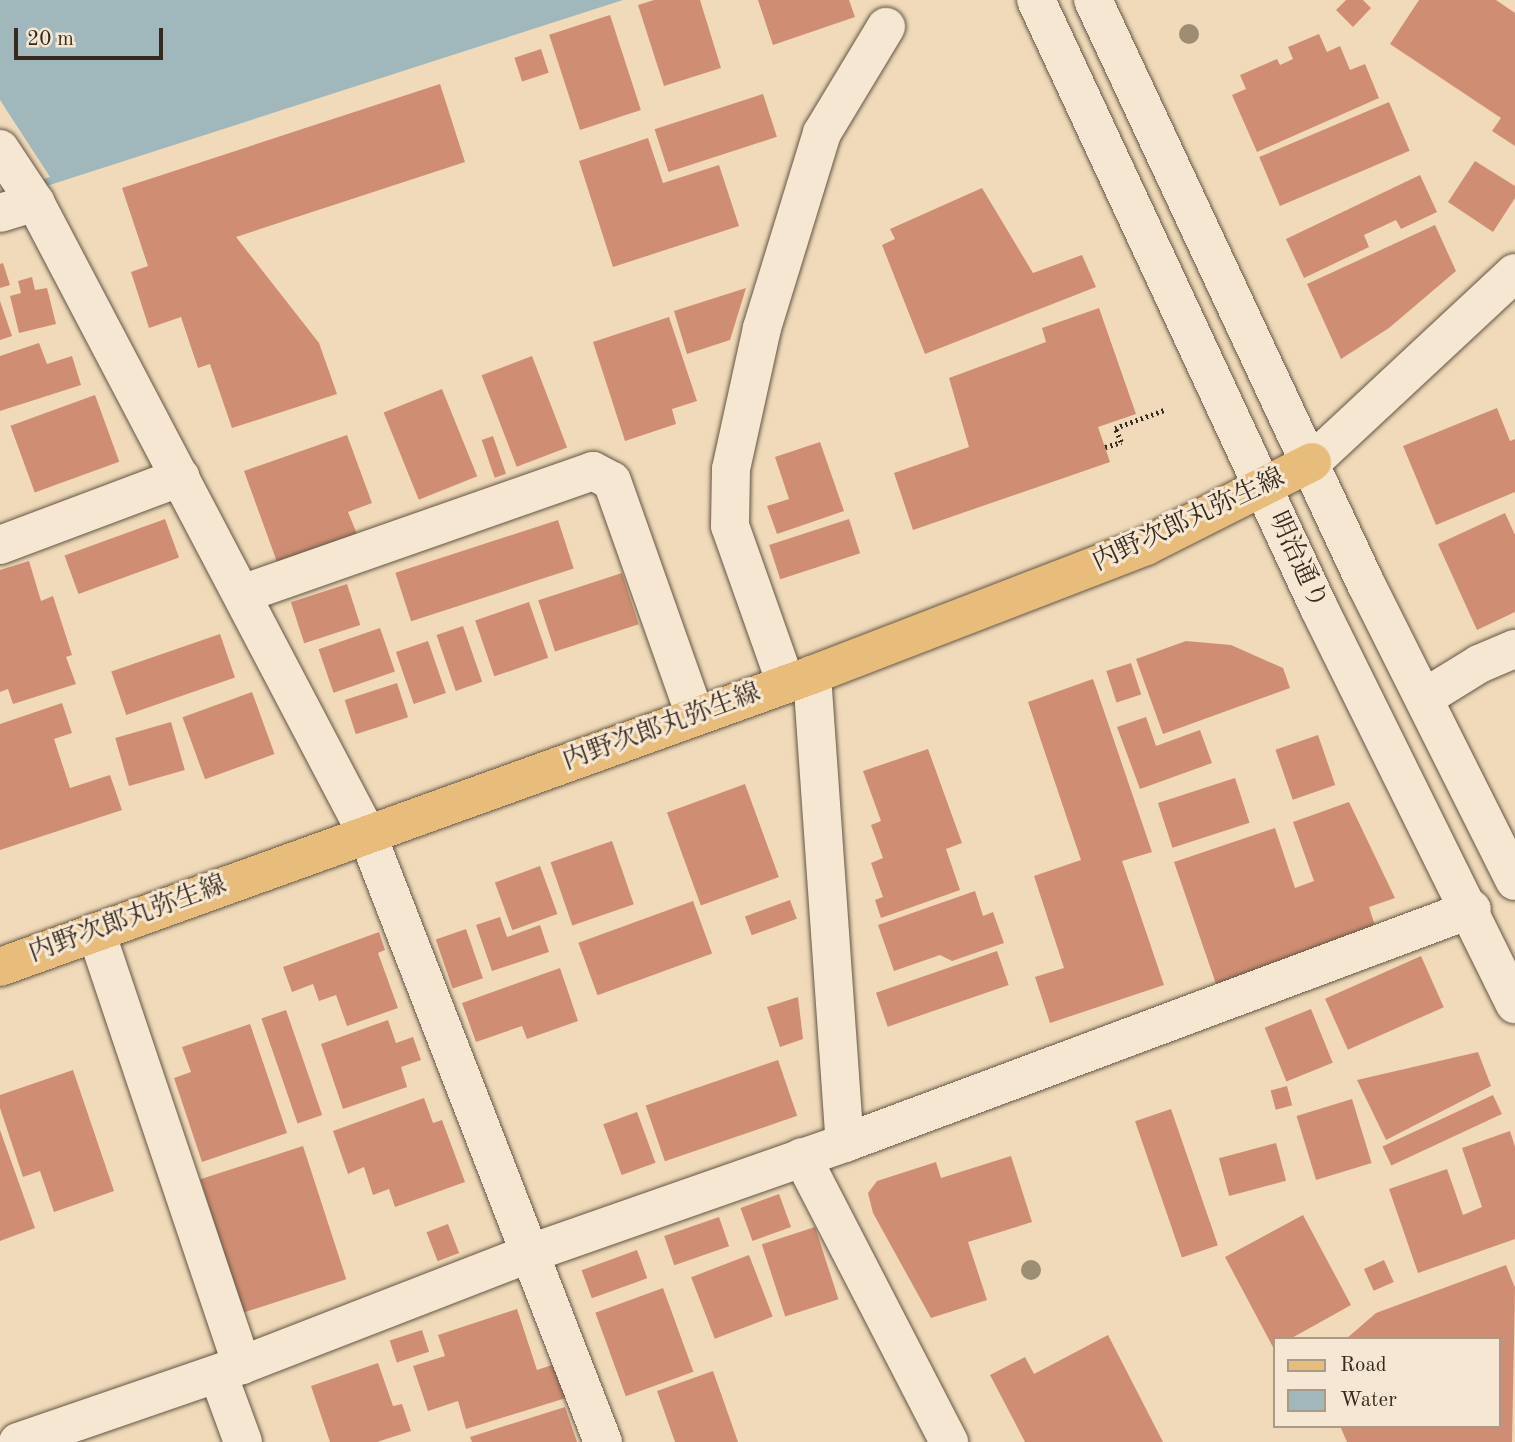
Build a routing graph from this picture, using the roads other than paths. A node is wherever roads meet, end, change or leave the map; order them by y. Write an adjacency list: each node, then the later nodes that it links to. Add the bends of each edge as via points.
1 (1036, 0): 9 (street, 明治通り)
2 (1106, 5): 7 (street, 明治通り)
3 (886, 27): 13 (street, via 822,133 762,328 731,469 730,526)
4 (0, 149): 5 (street)
5 (18, 207): 8 (street)
6 (1515, 273): 7 (street)
7 (1312, 462): 9 (main road, 内野次郎丸弥生線); 14 (street, 明治通り)
8 (181, 477): 10 (street); 11 (street)
9 (1264, 489): 13 (main road, 内野次郎丸弥生線, via 1146,546); 18 (street, 明治通り, via 1319,608)
10 (0, 545)
11 (242, 594): 15 (street, via 593,471 612,481); 16 (street)
12 (1515, 649): 14 (street, via 1479,664)
13 (799, 679): 15 (main road, 内野次郎丸弥生線); 22 (street)
14 (1424, 698): 17 (street, 明治通り)
15 (695, 716): 16 (main road, 内野次郎丸弥生線)
16 (367, 834): 19 (main road, 内野次郎丸弥生線); 24 (street)
17 (1515, 881)
18 (1472, 909): 21 (street, 明治通り); 22 (street)
19 (96, 932): 20 (main road, 内野次郎丸弥生線); 25 (street)
20 (0, 967)
21 (1515, 1004)
22 (845, 1143): 23 (street)
23 (802, 1157): 24 (street); 29 (street)
24 (528, 1254): 25 (street); 28 (street)
25 (230, 1369): 26 (street); 27 (street)
26 (18, 1442)
27 (243, 1442)
28 (603, 1442)
29 (949, 1442)

